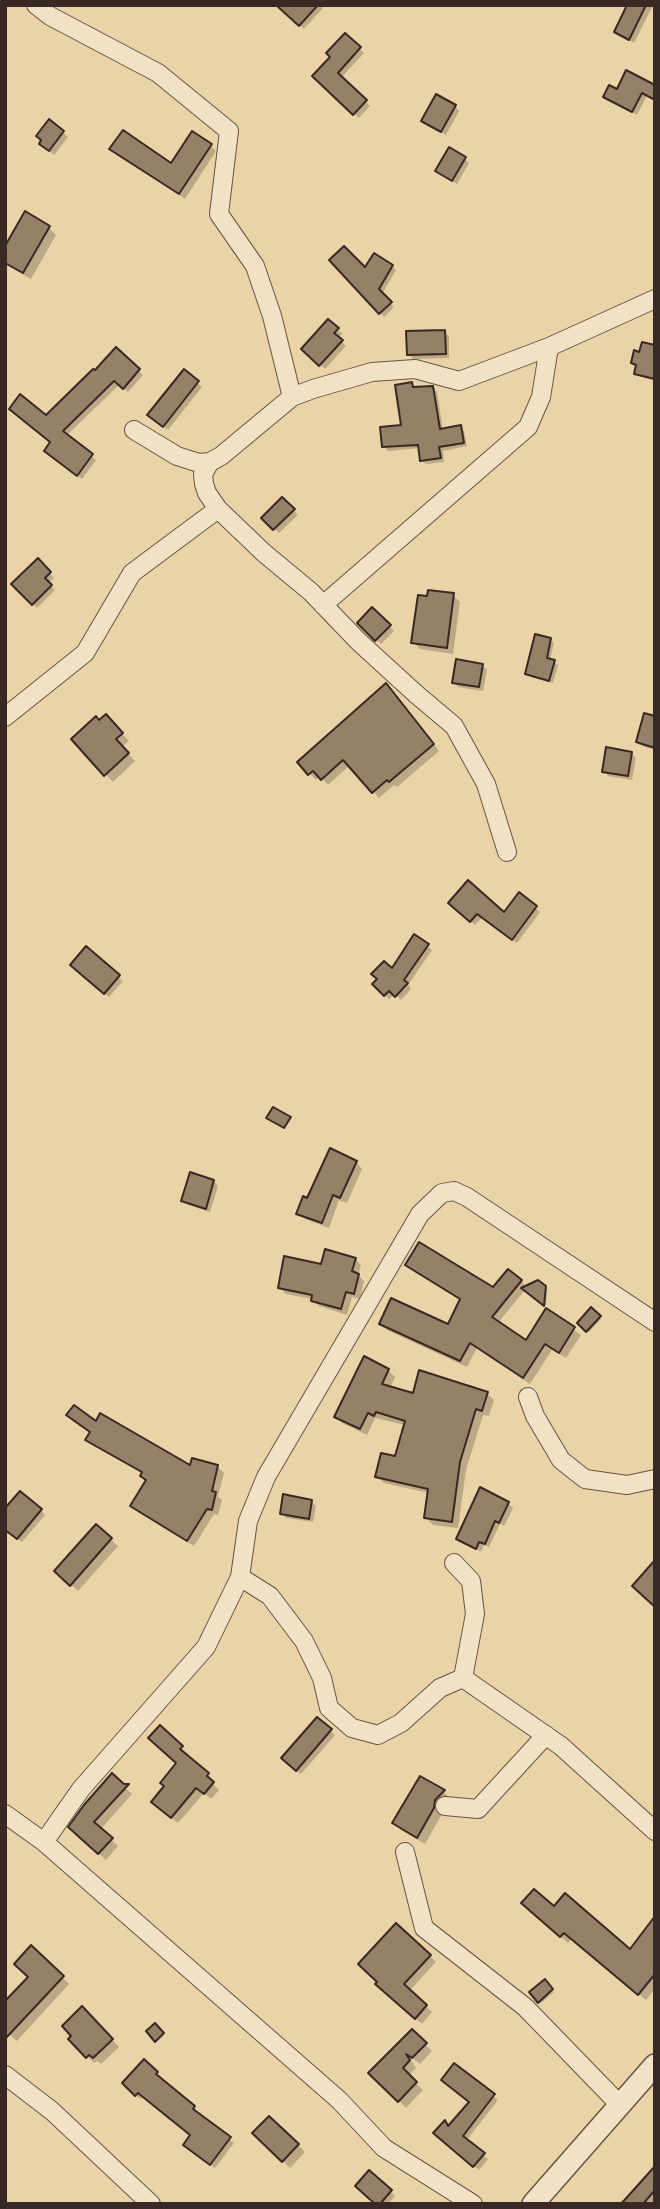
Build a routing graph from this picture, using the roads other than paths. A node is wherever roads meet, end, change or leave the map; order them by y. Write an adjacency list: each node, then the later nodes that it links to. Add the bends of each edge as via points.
1 (36, 5): 4 (street, via 158,73 229,131 219,214 255,266)
2 (655, 299): 3 (street)
3 (549, 347): 4 (street, via 459,381 415,369 372,372); 8 (street, via 541,397 528,427)
4 (292, 397): 6 (street)
5 (134, 430): 6 (street, via 187,460)
6 (210, 461): 7 (street, via 204,484)
7 (218, 509): 8 (street); 9 (street, via 132,573 85,653)
8 (323, 606): 10 (street, via 454,726 486,784)
9 (7, 714)
10 (507, 852)
11 (655, 1322): 15 (street, via 467,1197 454,1191 442,1193 421,1214 265,1477 248,1521)
12 (528, 1397): 13 (street, via 561,1460 585,1479 626,1485)
13 (655, 1479)
14 (454, 1563): 16 (street, via 471,1581 474,1614)
15 (240, 1577): 16 (street, via 270,1596 304,1640 323,1678 329,1708 352,1728 378,1735 401,1723 440,1688); 21 (street, via 206,1647 81,1789)
16 (463, 1678): 17 (street)
17 (545, 1735): 18 (street, via 478,1809); 20 (street)
18 (445, 1806)
19 (5, 1814): 21 (street)
20 (655, 1832)
21 (44, 1842): 27 (street, via 339,2100 384,2148)
22 (405, 1852): 25 (street, via 424,1928 525,2007)
23 (655, 2066): 25 (street)
24 (5, 2075): 26 (street, via 52,2110)
25 (620, 2105): 28 (street)
26 (151, 2204)
27 (473, 2204)
28 (533, 2204)

